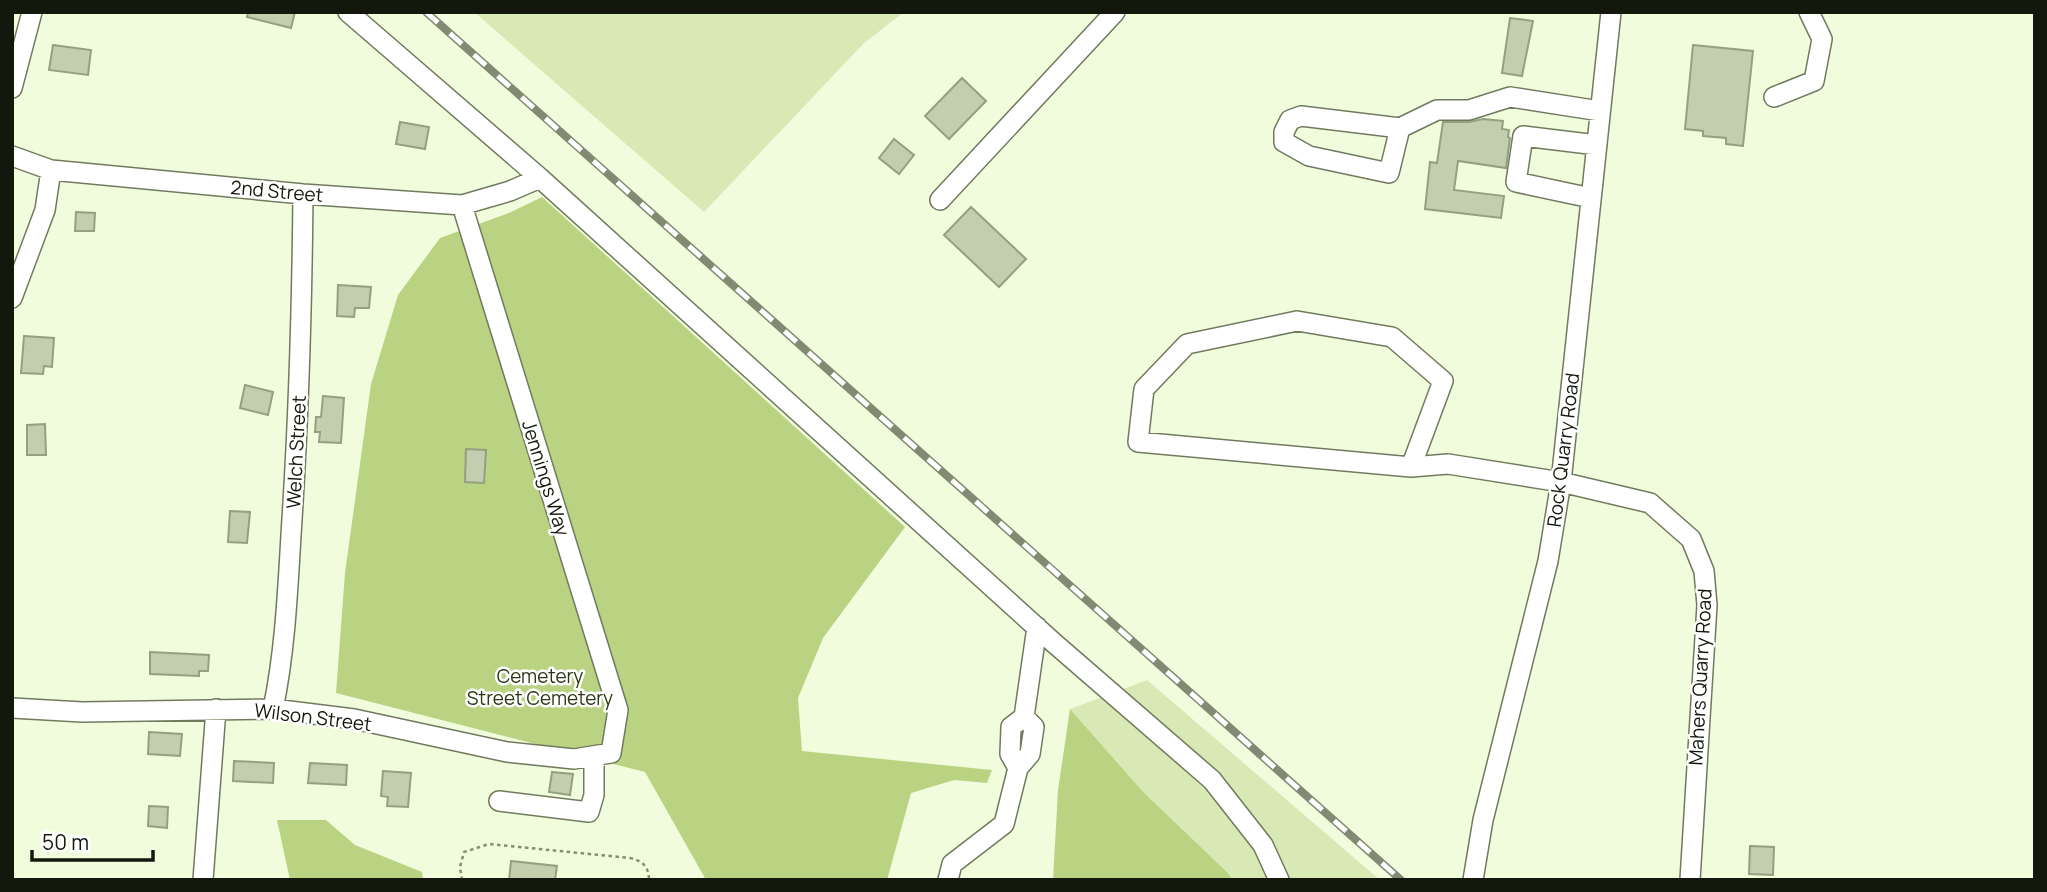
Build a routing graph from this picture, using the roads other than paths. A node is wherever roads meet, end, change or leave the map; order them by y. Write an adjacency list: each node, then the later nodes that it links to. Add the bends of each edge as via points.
1 (32, 12): 6 (street)
2 (348, 12): 13 (street)
3 (1115, 12): 16 (street)
4 (1611, 12): 8 (street, Rock Quarry Road)
5 (1809, 12): 7 (street, via 1822,39 1814,81)
6 (12, 88)
7 (1774, 97)
8 (1600, 111): 9 (street, via 1510,97 1469,110 1437,110); 10 (street, Rock Quarry Road)
9 (1400, 128): 9 (street, via 1301,116 1290,120 1284,142 1309,156 1389,173)
10 (1597, 145): 15 (street, Rock Quarry Road); 15 (street, via 1524,136 1516,182)
11 (12, 156): 12 (street, 2nd Street)
12 (51, 170): 14 (street, 2nd Street); 18 (street, via 45,210)
13 (540, 178): 17 (street, 2nd Street); 21 (street)
14 (303, 194): 17 (street, 2nd Street); 24 (street, Welch Street, via 297,444 282,656)
15 (1591, 198): 20 (street, Rock Quarry Road)
16 (940, 200)
17 (462, 205): 25 (street, Jennings Way, via 618,710)
18 (12, 298)
19 (1411, 467): 19 (street, Mahers Quarry Road, via 1138,442 1144,389 1187,345 1272,326 1297,321 1392,337 1443,381); 20 (street, Mahers Quarry Road, via 1448,464)
20 (1561, 482): 30 (street, Rock Quarry Road, via 1548,561 1483,820); 31 (street, Mahers Quarry Road, via 1650,503 1691,539 1704,571 1707,605)
21 (1037, 627): 28 (street, via 1024,717 1011,727 1010,754 1018,768 1004,824 952,864); 29 (street, via 1212,780 1263,845)
22 (12, 708): 23 (street, Wilson Street, via 82,712)
23 (216, 709): 24 (street, Wilson Street); 27 (street)
24 (273, 709): 25 (street, Wilson Street, via 354,719 507,752 574,759)
25 (603, 754): 26 (street, Jennings Way, via 589,812)
26 (499, 801)
27 (203, 880)
28 (948, 880)
29 (1279, 880)
30 (1473, 880)
31 (1690, 880)

